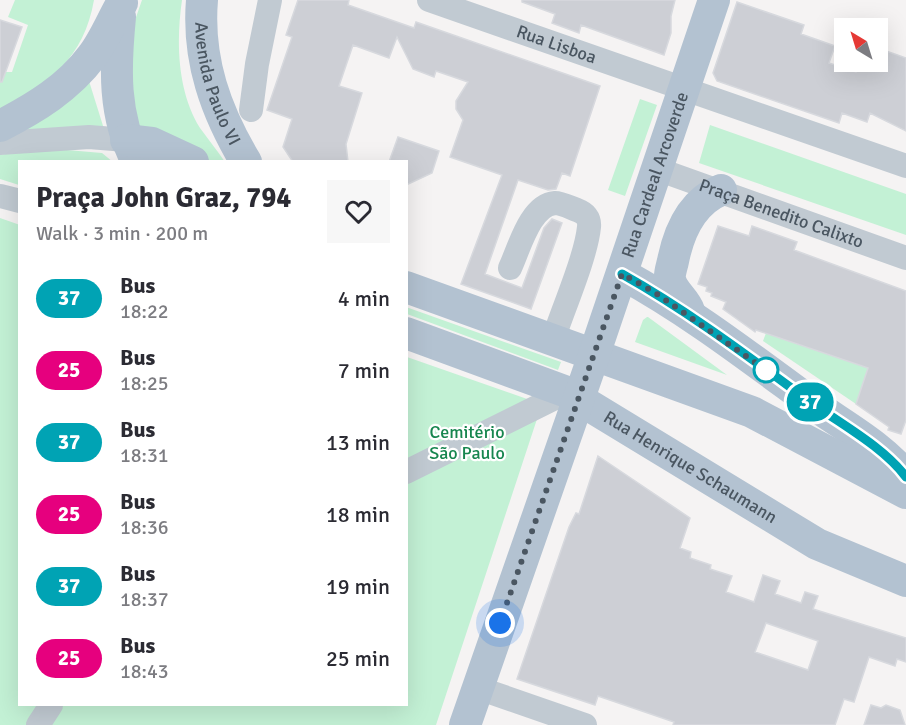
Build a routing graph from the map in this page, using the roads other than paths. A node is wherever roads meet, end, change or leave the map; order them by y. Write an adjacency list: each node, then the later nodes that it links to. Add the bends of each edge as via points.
1 (202, 0): 12 (main road, Avenida Paulo VI, via 201,42 208,79 221,117)
2 (270, 0): 7 (street)
3 (429, 0): 6 (street, Rua Lisboa)
4 (714, 0): 6 (main road, Rua Cardeal Arcoverde)
5 (122, 1): 8 (main road, via 93,56 69,82 42,104); 10 (main road, via 115,64 118,106)
6 (684, 87): 13 (street); 14 (main road, Rua Cardeal Arcoverde)
7 (251, 110)
8 (0, 126)
9 (0, 143): 10 (street, via 89,137)
10 (131, 151): 11 (main road, via 152,143)
11 (189, 160)
12 (245, 160)
13 (906, 166)
14 (657, 169): 15 (street, Praça Benedito Calixto); 20 (main road, Rua Cardeal Arcoverde)
15 (721, 190): 18 (street, Praça Benedito Calixto); 22 (main road, via 693,210 675,253 670,278 674,290 686,301)
16 (0, 196): 17 (street)
17 (18, 200)
18 (906, 258)
19 (510, 268): 24 (street, via 536,213 545,206 557,203 588,217 584,249)
20 (622, 274): 22 (main road); 25 (main road, Rua Cardeal Arcoverde)
21 (408, 288): 24 (main road)
22 (691, 317): 28 (main road, via 882,454)
23 (408, 334): 26 (main road, Rua Henrique Schaumann)
24 (553, 340): 25 (main road)
25 (594, 355): 26 (main road, Rua Cardeal Arcoverde); 29 (main road, via 752,412)
26 (573, 395): 27 (street); 30 (main road, Rua Henrique Schaumann, via 817,544); 31 (main road, Rua Cardeal Arcoverde)
27 (408, 471)
28 (906, 477)
29 (906, 493)
30 (906, 581)
31 (478, 688): 34 (main road, Rua Cardeal Arcoverde); 35 (street)
32 (50, 706): 33 (street)
33 (39, 725)
34 (465, 725)
35 (585, 725)

